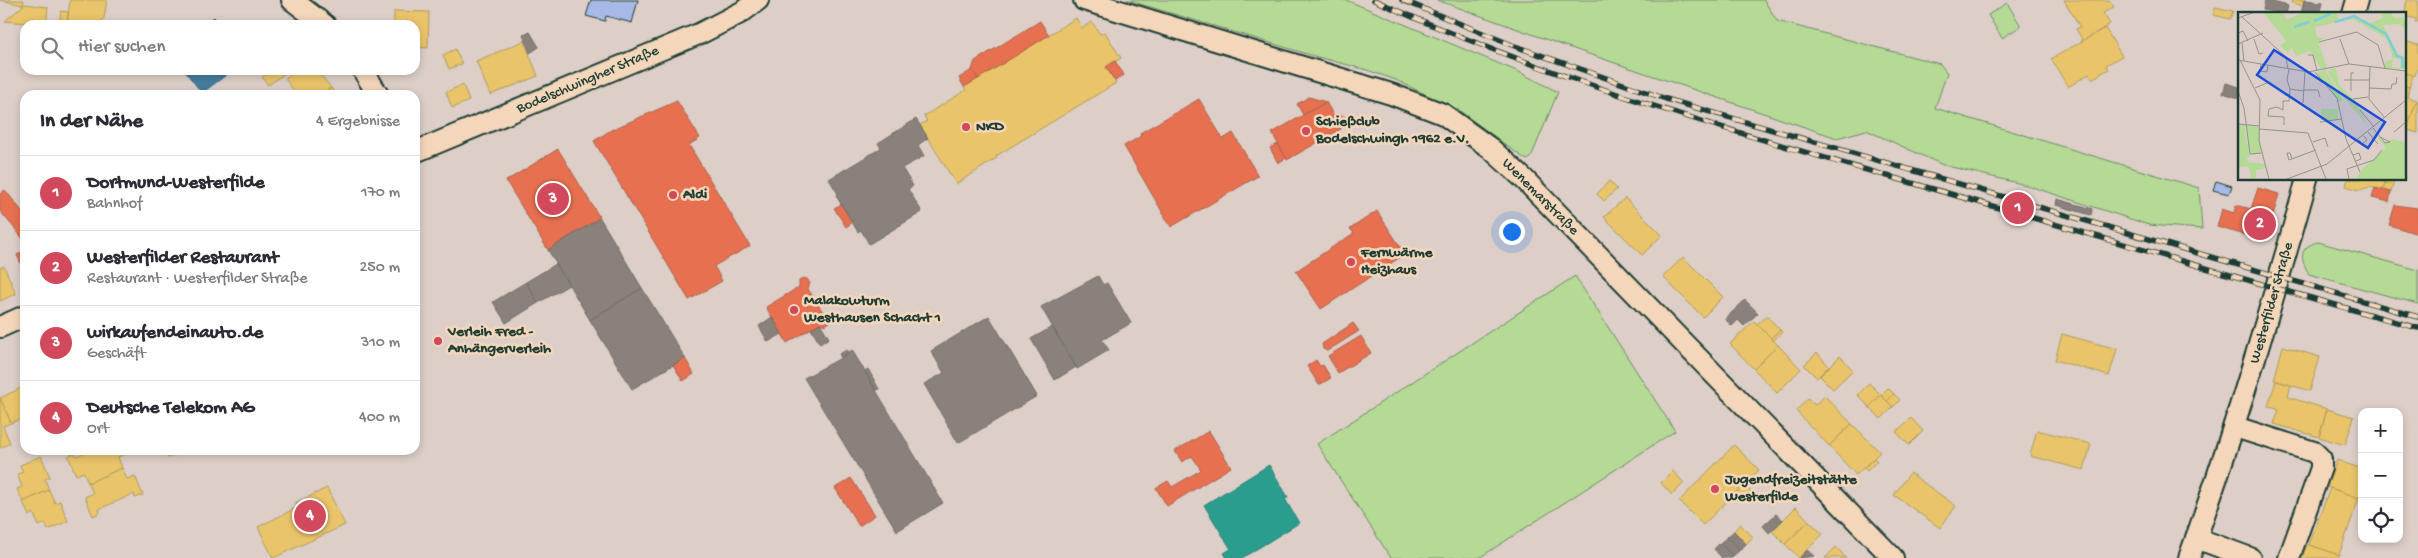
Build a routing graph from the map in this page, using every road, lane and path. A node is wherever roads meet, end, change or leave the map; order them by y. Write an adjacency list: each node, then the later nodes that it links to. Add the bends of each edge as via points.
1 (292, 0): 4 (street)
2 (758, 0): 7 (street, Bodelschwingher Straße, via 701,33)
3 (1084, 0): 13 (street, Wenemarstraße, via 1391,94 1443,114 1490,148 1524,179)
4 (318, 20)
5 (366, 75): 6 (street)
6 (375, 90)
7 (420, 150)
8 (2307, 180): 11 (street, Westerfilder Straße)
9 (20, 318): 10 (street)
10 (0, 327)
11 (2235, 427): 12 (street, Westerfilder Straße); 16 (street, via 2314,452 2321,459 2322,468)
12 (2196, 538): 14 (street, Westerfilder Straße); 15 (street)
13 (1894, 558)
14 (2189, 558)
15 (2250, 558)
16 (2289, 558)

